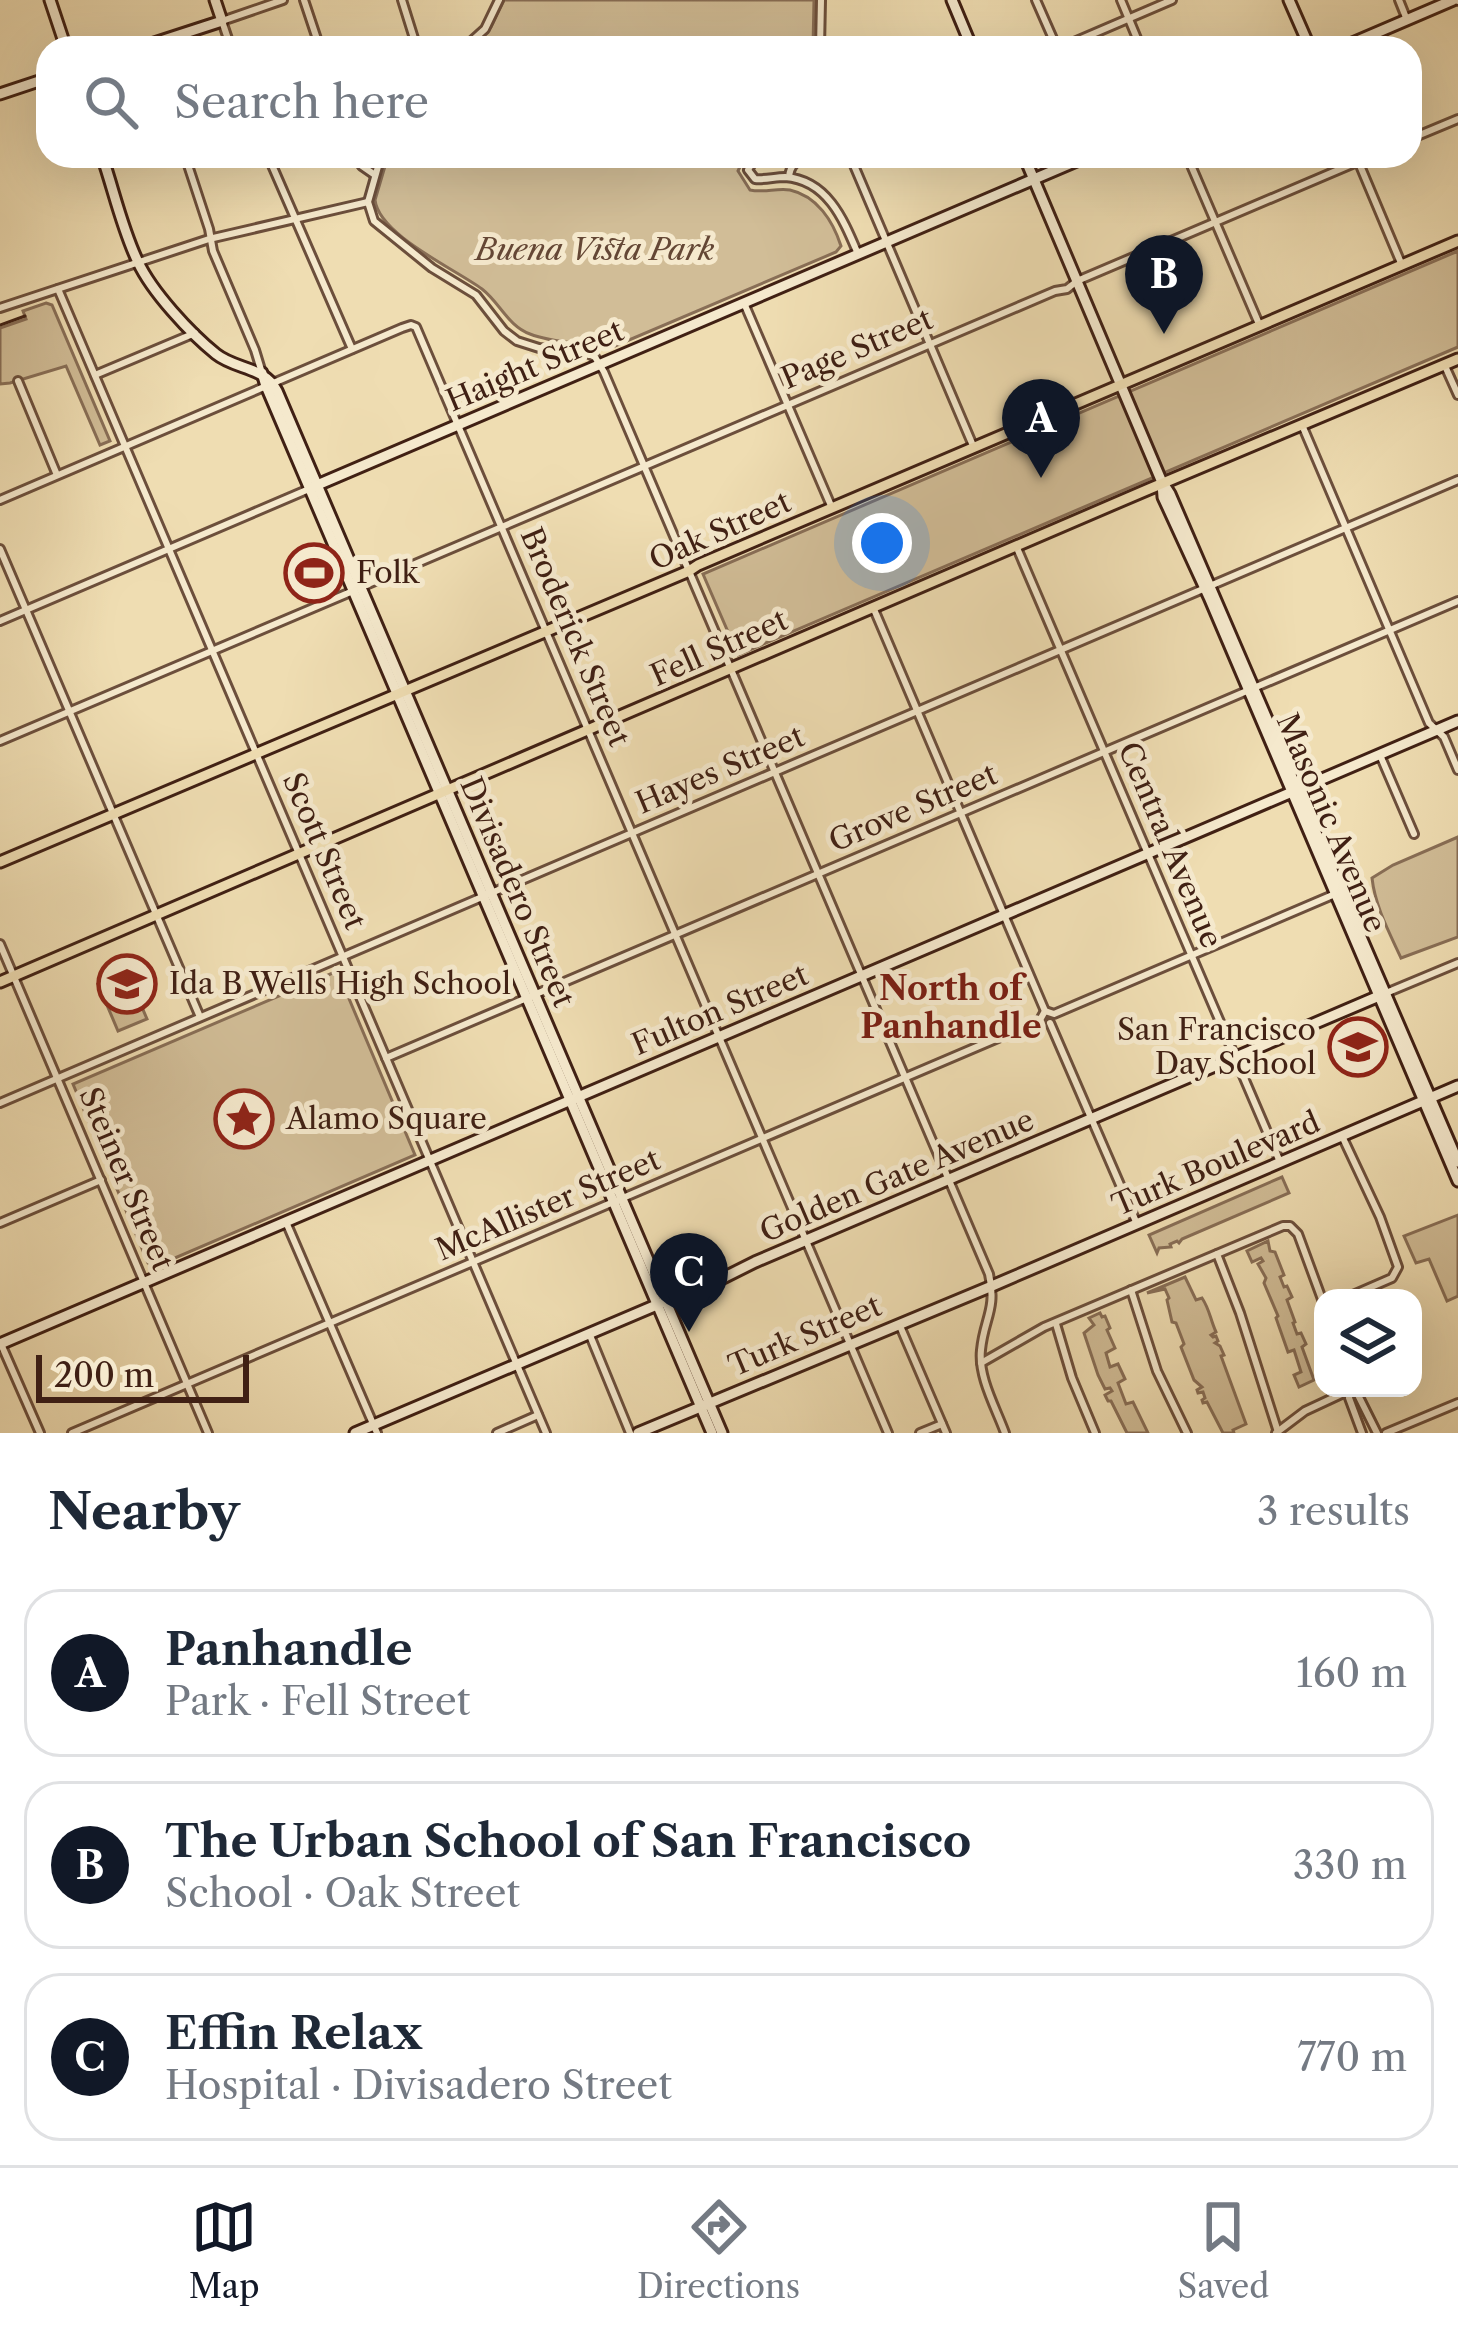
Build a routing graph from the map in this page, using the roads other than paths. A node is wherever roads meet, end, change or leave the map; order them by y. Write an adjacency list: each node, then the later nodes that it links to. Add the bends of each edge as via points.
1 (50, 0): 18 (main road)
2 (215, 0): 17 (main road)
3 (283, 0): 17 (street)
4 (304, 0): 21 (street)
5 (402, 0): 22 (street)
6 (499, 0): 23 (street)
7 (821, 0): 24 (street)
8 (952, 0): 25 (main road)
9 (1036, 0): 26 (street)
10 (1121, 0): 15 (street)
11 (1172, 0): 15 (street)
12 (1289, 0): 29 (main road)
13 (1399, 0): 16 (street)
14 (1456, 0): 16 (main road)
15 (1129, 19): 27 (street); 28 (street)
16 (1407, 20): 30 (main road)
17 (221, 21): 19 (main road); 20 (street)
18 (62, 36)
19 (178, 36)
20 (227, 36)
21 (316, 36)
22 (413, 36)
23 (477, 36)
24 (820, 36)
25 (967, 36)
26 (1052, 36)
27 (1087, 36)
28 (1136, 36)
29 (1305, 36)
30 (1369, 36)
31 (36, 82): 32 (main road)
32 (0, 94)
33 (1458, 119): 34 (street)
34 (1422, 135)
35 (106, 168): 58 (main road)
36 (189, 168): 54 (street, Divisadero Street)
37 (273, 168): 52 (street)
38 (364, 168): 48 (street)
39 (377, 168): 48 (street)
40 (748, 168): 49 (street, via 759,180)
41 (790, 168): 49 (street)
42 (855, 168): 56 (street)
43 (1029, 168): 50 (main road, Masonic Avenue)
44 (1060, 168): 50 (main road, Haight Street)
45 (1192, 168): 53 (street)
46 (1337, 168): 53 (street, Page Street)
47 (1361, 168): 59 (street)
48 (375, 175): 51 (street)
49 (789, 177): 57 (street, via 828,198)
50 (1034, 179): 56 (main road, Haight Street); 60 (main road, Masonic Avenue)
51 (368, 202): 52 (street); 69 (street, via 374,220 476,295 517,341 587,353)
52 (297, 220): 54 (street); 67 (street)
53 (1216, 222): 60 (street, Page Street); 64 (street)
54 (209, 239): 58 (street); 71 (street, Divisadero Street)
55 (1458, 241): 59 (main road, Oak Street)
56 (886, 242): 57 (main road, Haight Street); 66 (street)
57 (858, 254): 62 (main road, Haight Street)
58 (138, 263): 61 (street); 65 (main road)
59 (1402, 265): 64 (main road, Oak Street)
60 (1078, 281): 66 (street, Page Street); 75 (main road, Masonic Avenue)
61 (58, 289): 63 (street); 72 (street, Scott Street)
62 (744, 303): 69 (main road, Haight Street); 77 (street)
63 (0, 308)
64 (1260, 326): 75 (main road, Oak Street)
65 (194, 333): 71 (main road, via 223,359); 72 (street)
66 (930, 344): 77 (street, Page Street); 81 (street)
67 (352, 349): 74 (street); 78 (street, Broderick Street, via 414,325)
68 (1458, 359): 70 (main road, Fell Street)
69 (600, 365): 78 (main road, Haight Street); 82 (street)
70 (1445, 365): 76 (street); 79 (main road, Fell Street)
71 (262, 373): 74 (main road, Divisadero Street)
72 (95, 375): 80 (street, Scott Street)
73 (18, 381): 83 (street)
74 (269, 385): 80 (street); 86 (main road, Divisadero Street)
75 (1122, 385): 81 (main road, Oak Street); 85 (main road, Masonic Avenue)
76 (1458, 395)
77 (788, 405): 82 (street, Page Street); 88 (street)
78 (458, 425): 86 (main road, Haight Street); 89 (street, Broderick Street)
79 (1302, 425): 85 (main road, Fell Street); 90 (street)
80 (125, 446): 83 (street); 93 (street, Scott Street)
81 (974, 448): 88 (main road, Oak Street)
82 (644, 466): 89 (street, Page Street); 94 (street)
83 (57, 476): 87 (street)
84 (1458, 480): 90 (street, Hayes Street)
85 (1162, 484): 91 (main road, Fell Street); 95 (main road, Masonic Avenue)
86 (314, 487): 93 (street, Haight Street); 96 (main road, Divisadero Street)
87 (0, 500)
88 (832, 508): 94 (main road, Oak Street)
89 (502, 527): 96 (street, Page Street); 102 (street, Broderick Street)
90 (1346, 528): 95 (street, Hayes Street); 101 (street)
91 (1016, 546): 98 (main road, Fell Street); 103 (street, Central Avenue)
92 (0, 549): 99 (street)
93 (169, 549): 99 (street, Haight Street); 104 (street, Scott Street)
94 (689, 571): 102 (main road, Oak Street); 105 (street)
95 (1208, 587): 103 (street, Hayes Street); 106 (main road, Masonic Avenue)
96 (357, 589): 104 (street, Page Street); 107 (main road, Divisadero Street)
97 (1458, 601): 101 (street, Grove Street)
98 (873, 607): 105 (main road, Fell Street); 108 (street)
99 (26, 610): 100 (street, Haight Street); 109 (street)
100 (0, 621)
101 (1390, 630): 106 (street, Grove Street); 111 (street)
102 (546, 632): 107 (main road, Oak Street); 112 (street, Broderick Street)
103 (1060, 650): 108 (street, Hayes Street); 115 (street, Central Avenue)
104 (212, 651): 109 (street, Page Street); 114 (street, Scott Street)
105 (731, 669): 112 (main road, Fell Street); 118 (street)
106 (1252, 689): 115 (street, Grove Street); 119 (main road, Masonic Avenue)
107 (401, 692): 114 (main road, Oak Street); 120 (main road, Divisadero Street)
108 (918, 711): 118 (street, Hayes Street); 122 (street)
109 (69, 712): 113 (street, Page Street); 121 (street)
110 (1458, 721): 111 (main road, Fulton Street)
111 (1437, 730): 116 (main road, Fulton Street); 117 (street)
112 (589, 731): 120 (main road, Fell Street); 123 (street, Broderick Street)
113 (0, 741)
114 (256, 752): 121 (main road, Oak Street); 126 (street, Scott Street)
115 (1104, 752): 122 (street, Grove Street); 125 (street, Central Avenue)
116 (1380, 755): 119 (main road, Fulton Street); 124 (street)
117 (1458, 770)
118 (775, 772): 123 (street, Hayes Street); 128 (street)
119 (1295, 791): 125 (main road, Fulton Street); 130 (main road, Masonic Avenue); 141 (main road, Masonic Avenue)
120 (444, 793): 126 (main road, Fell Street); 129 (main road, Divisadero Street)
121 (113, 813): 127 (main road, Oak Street); 132 (street)
122 (961, 813): 128 (street, Grove Street); 131 (street)
123 (632, 833): 129 (street, Hayes Street); 133 (street, Broderick Street)
124 (1414, 834)
125 (1148, 854): 131 (main road, Fulton Street); 136 (street, Central Avenue)
126 (299, 855): 132 (main road, Fell Street); 135 (street, Scott Street)
127 (0, 862)
128 (819, 874): 133 (street, Grove Street); 139 (street)
129 (488, 895): 135 (street, Hayes Street); 142 (main road, Divisadero Street)
130 (1335, 895): 136 (street, McAllister Street); 141 (main road, Masonic Avenue)
131 (1004, 915): 139 (main road, Fulton Street); 143 (street)
132 (156, 916): 138 (main road, Fell Street); 144 (street)
133 (676, 935): 142 (street, Grove Street); 145 (street, Broderick Street)
134 (0, 944): 138 (street, Steiner Street)
135 (343, 956): 144 (street, Hayes Street); 146 (street, Scott Street)
136 (1191, 956): 143 (street, McAllister Street); 147 (street, Central Avenue)
137 (1458, 963): 141 (street, Golden Gate Avenue)
138 (14, 976): 140 (main road, Fell Street); 148 (street, Steiner Street)
139 (862, 976): 145 (main road, Fulton Street); 149 (street)
140 (0, 982)
141 (1383, 995): 147 (main road, Golden Gate Avenue); 152 (main road, Masonic Avenue)
142 (531, 997): 146 (street, Grove Street); 151 (main road, Divisadero Street)
143 (1048, 1017): 149 (street, McAllister Street); 154 (street)
144 (200, 1018): 148 (street, Hayes Street)
145 (720, 1036): 151 (main road, Fulton Street); 156 (street, Broderick Street)
146 (386, 1058): 157 (street, Scott Street)
147 (1235, 1058): 154 (main road, Golden Gate Avenue); 158 (street, Central Avenue)
148 (57, 1078): 153 (street, Hayes Street); 160 (street, Steiner Street)
149 (906, 1078): 156 (street, McAllister Street); 161 (street)
150 (1458, 1086): 152 (main road, Turk Boulevard)
151 (575, 1098): 157 (main road, Fulton Street); 163 (main road, Divisadero Street)
152 (1427, 1099): 155 (main road, Turk Boulevard); 159 (main road, Masonic Avenue); 162 (main road, Masonic Avenue)
153 (0, 1103)
154 (1091, 1119): 161 (main road, Golden Gate Avenue); 166 (street)
155 (1342, 1136): 158 (main road, Turk Boulevard); 173 (street, via 1397,1263 1396,1274)
156 (763, 1139): 163 (street, McAllister Street); 167 (street, Broderick Street)
157 (430, 1160): 164 (main road, Fulton Street); 169 (street, Scott Street)
158 (1280, 1162): 166 (main road, Turk Boulevard)
159 (1458, 1162)
160 (101, 1180): 165 (street); 170 (street, Steiner Street)
161 (949, 1180): 167 (main road, Golden Gate Avenue); 171 (street)
162 (1458, 1181)
163 (618, 1201): 169 (street, McAllister Street); 175 (main road, Divisadero Street)
164 (286, 1222): 170 (main road, Fulton Street); 178 (street)
165 (0, 1223)
166 (1136, 1223): 171 (main road, Turk Boulevard)
167 (806, 1240): 175 (main road, Golden Gate Avenue); 181 (street, Broderick Street)
168 (1216, 1253): 172 (street, via 1290,1226); 174 (street); 193 (street)
169 (473, 1262): 178 (street, McAllister Street); 183 (street, Scott Street)
170 (144, 1282): 180 (main road, Fulton Street); 184 (street, Steiner Street)
171 (992, 1286): 176 (main road, Turk Street); 182 (street)
172 (1318, 1289)
173 (1367, 1289)
174 (1131, 1290): 177 (street); 208 (street)
175 (662, 1302): 179 (main road, Golden Gate Avenue); 189 (main road, Divisadero Street)
176 (898, 1322): 181 (main road, Turk Street); 191 (street)
177 (1055, 1322): 182 (street); 207 (street)
178 (330, 1323): 184 (street, McAllister Street); 192 (street)
179 (589, 1333): 183 (main road, Golden Gate Avenue); 200 (street)
180 (0, 1342): 194 (street)
181 (850, 1343): 189 (main road, Turk Street); 203 (street, Broderick Street)
182 (981, 1363): 206 (street)
183 (517, 1364): 190 (street, Scott Street); 192 (main road, Golden Gate Avenue)
184 (188, 1384): 195 (street, McAllister Street); 196 (street, Steiner Street)
185 (1334, 1397): 193 (street)
186 (1349, 1397): 209 (street)
187 (1359, 1397): 210 (street)
188 (1458, 1402): 211 (street)
189 (705, 1404): 200 (main road, Turk Street); 201 (main road, Divisadero Street); 202 (main road, Divisadero Street)
190 (538, 1415): 198 (street); 199 (street, Scott Street)
191 (942, 1424): 204 (street); 205 (street)
192 (375, 1429): 197 (main road, Golden Gate Avenue)
193 (1277, 1432)
194 (40, 1433)
195 (72, 1433)
196 (208, 1433)
197 (355, 1433)
198 (497, 1433)
199 (546, 1433)
200 (634, 1433)
201 (712, 1433)
202 (722, 1433)
203 (888, 1433)
204 (920, 1433)
205 (946, 1433)
206 (1005, 1433)
207 (1095, 1433)
208 (1186, 1433)
209 (1362, 1433)
210 (1377, 1433)
211 (1386, 1433)

